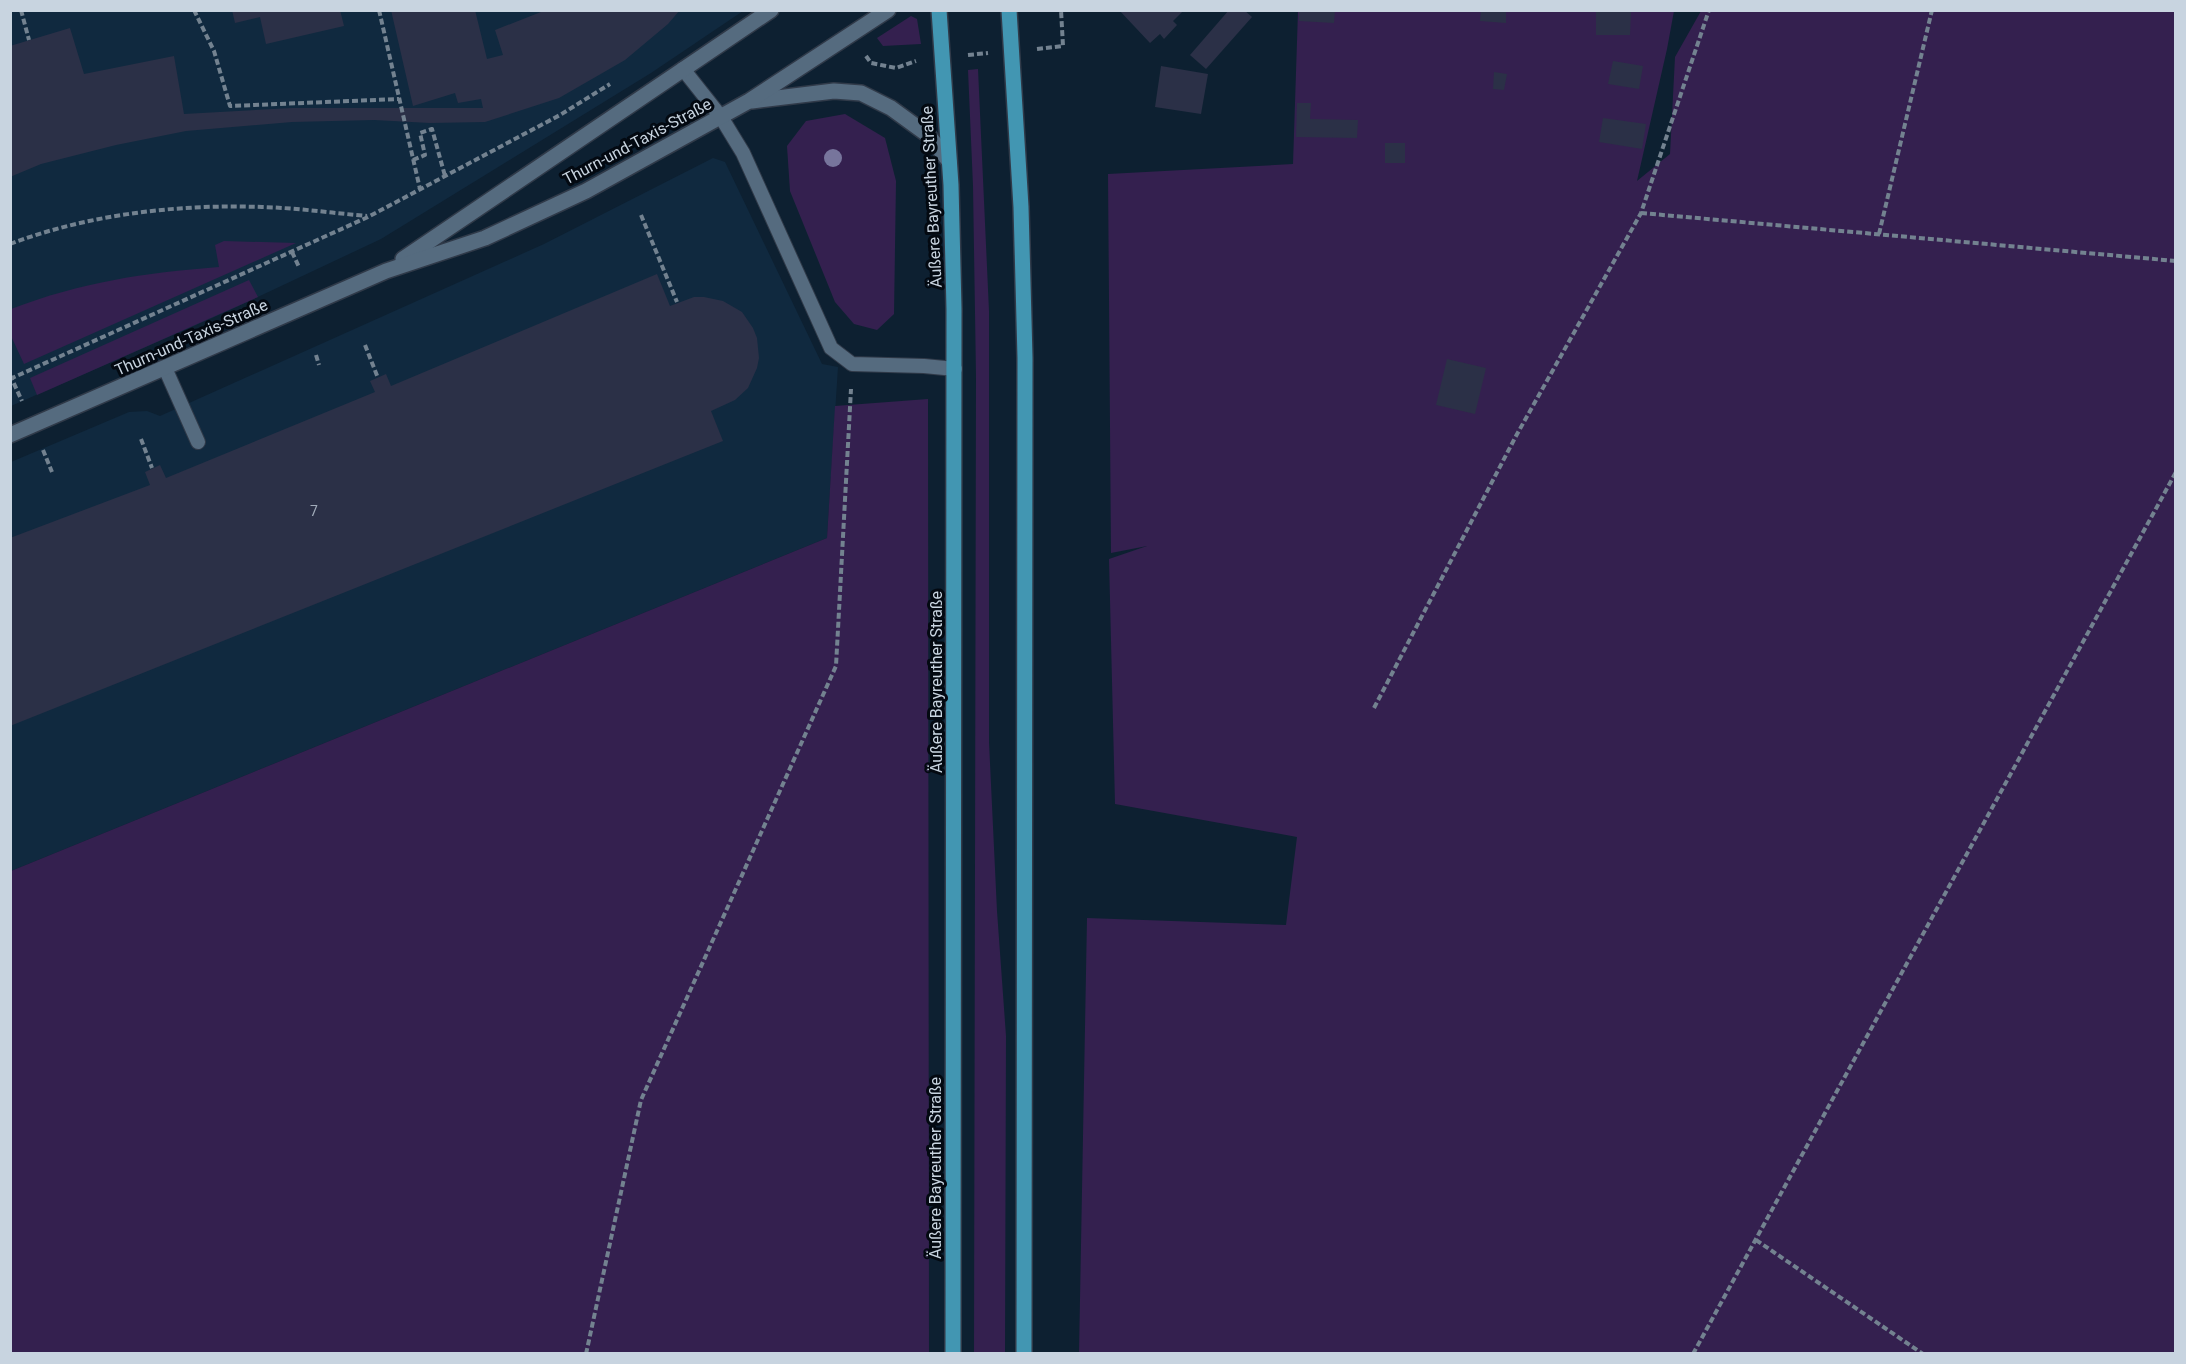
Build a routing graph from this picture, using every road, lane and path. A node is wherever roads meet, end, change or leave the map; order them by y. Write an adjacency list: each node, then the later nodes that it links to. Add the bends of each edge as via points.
1 (21, 10): 12 (path)
2 (194, 10): 17 (path, via 214,51 230,106)
3 (379, 10): 17 (path)
4 (771, 10): 15 (street, Thurn-und-Taxis-Straße)
5 (888, 10): 11 (street, Thurn-und-Taxis-Straße)
6 (939, 10): 14 (main road, Äußere Bayreuther Straße)
7 (1009, 10): 51 (main road, via 1021,207 1025,370)
8 (1061, 10): 13 (path, via 1063,46)
9 (1709, 10): 24 (path)
10 (1932, 10): 27 (path)
11 (851, 35): 14 (path, via 871,63 896,68); 18 (street, Thurn-und-Taxis-Straße)
12 (29, 40)
13 (1044, 48)
14 (942, 57): 21 (main road, Äußere Bayreuther Straße)
15 (683, 69): 19 (lane); 32 (street, Thurn-und-Taxis-Straße)
16 (619, 78): 22 (path, via 560,115)
17 (399, 99): 20 (path)
18 (749, 101): 19 (street, Thurn-und-Taxis-Straße); 21 (street, via 834,91 861,93 891,108 928,135)
19 (721, 117): 32 (street, Thurn-und-Taxis-Straße, via 586,191 485,238); 36 (lane, via 743,153 831,348)
20 (413, 159): 22 (path, via 425,155 420,132 432,129); 23 (path)
21 (949, 161): 39 (main road, Äußere Bayreuther Straße)
22 (445, 176): 23 (path)
23 (420, 189): 26 (path)
24 (1641, 213): 27 (path); 47 (path, via 1516,436)
25 (641, 215): 33 (path)
26 (368, 217): 28 (path, via 262,207 176,209 80,223); 29 (path)
27 (1879, 234): 30 (path)
28 (10, 244)
29 (292, 252): 31 (path); 41 (path)
30 (2175, 261)
31 (299, 267)
32 (387, 271): 38 (street, Thurn-und-Taxis-Straße)
33 (677, 302)
34 (365, 345): 40 (path)
35 (316, 355): 37 (path)
36 (852, 364): 39 (lane); 49 (path, via 836,666 641,1100)
37 (319, 365)
38 (165, 368): 42 (street, Thurn-und-Taxis-Straße); 44 (lane)
39 (955, 369): 50 (main road, Äußere Bayreuther Straße)
40 (378, 378)
41 (10, 379)
42 (10, 435)
43 (141, 439): 45 (path)
44 (198, 442)
45 (152, 468)
46 (2175, 472): 48 (path)
47 (1374, 708)
48 (1756, 1240): 52 (path); 53 (path)
49 (586, 1353)
50 (953, 1353)
51 (1024, 1353)
52 (1693, 1353)
53 (1923, 1353)

